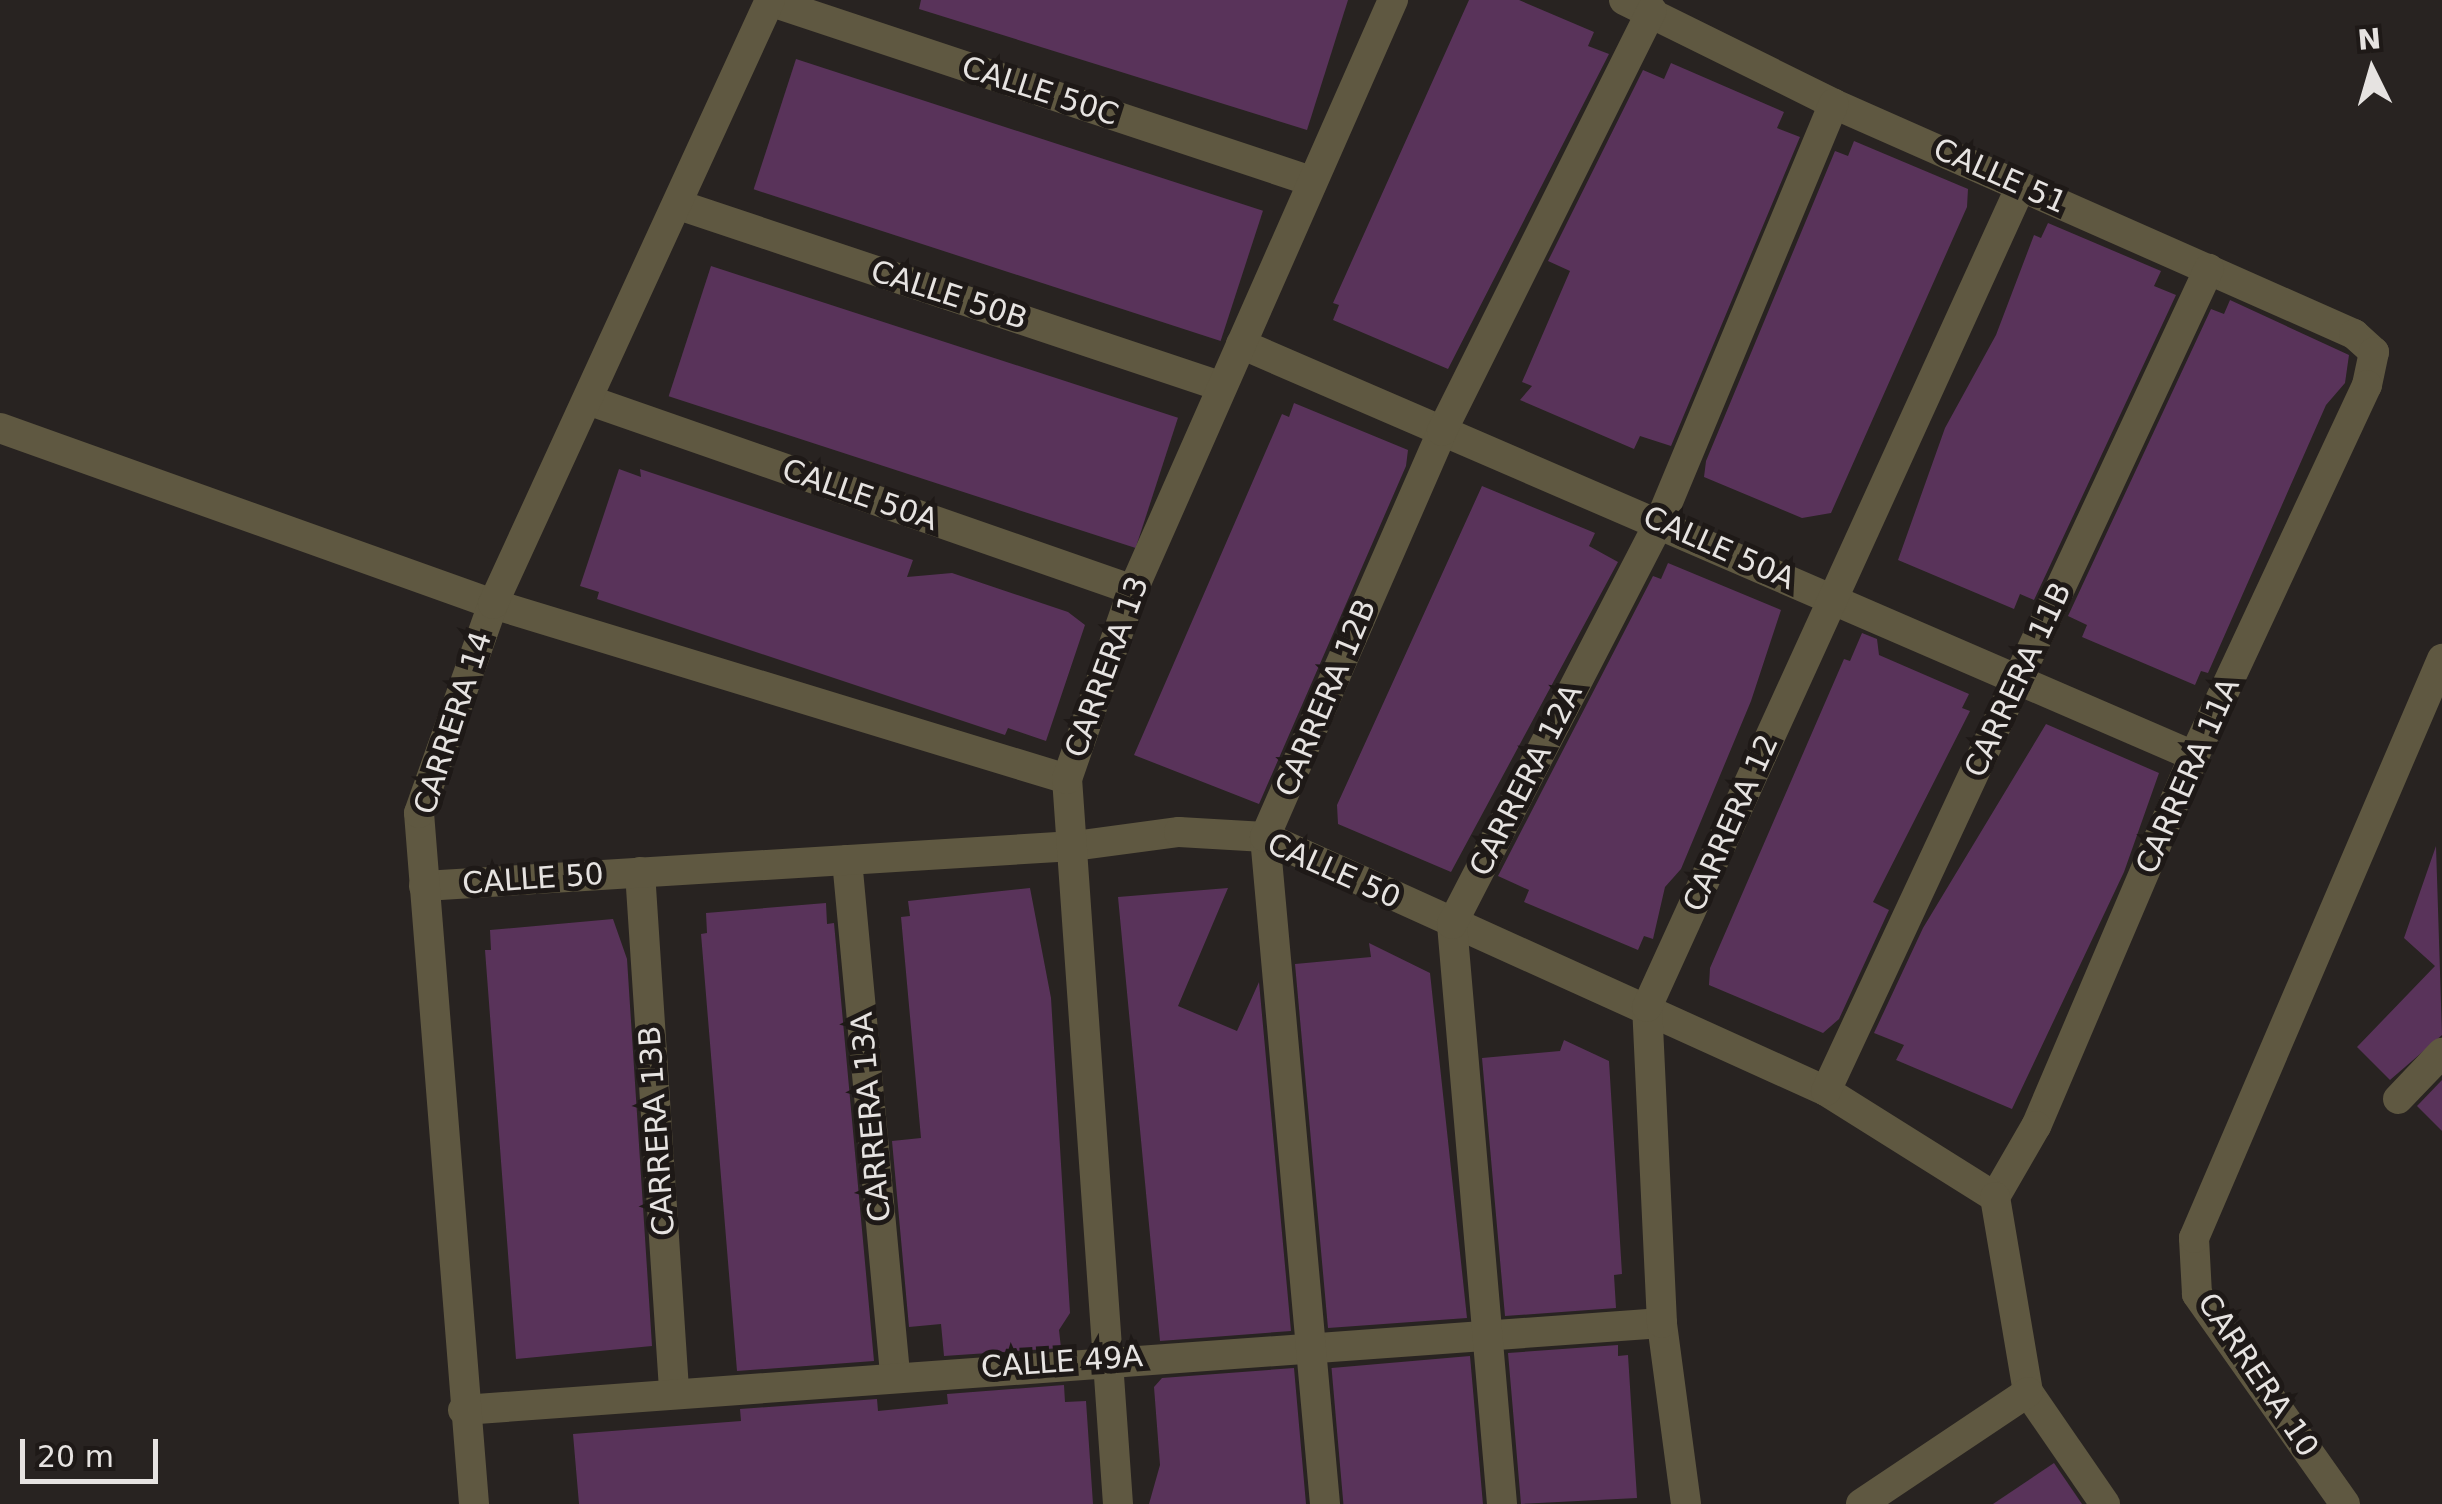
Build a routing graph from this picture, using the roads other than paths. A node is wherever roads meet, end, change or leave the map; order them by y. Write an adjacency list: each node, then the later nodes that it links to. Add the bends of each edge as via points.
1 (770, 0): 5 (street, CALLE 50C); 7 (street, CARRERA 14)
2 (1393, 0): 5 (street, CARRERA 13)
3 (1638, 5): 4 (street, CALLE 51); 14 (street, CARRERA 12B)
4 (1834, 104): 6 (street, CALLE 51); 15 (street, CARRERA 12A)
5 (1311, 181): 9 (street, CARRERA 13)
6 (2022, 186): 8 (street, CALLE 51); 17 (street, CARRERA 12)
7 (678, 205): 11 (street, CALLE 50B); 12 (street, CARRERA 14)
8 (2209, 270): 10 (street, CALLE 51, via 2354,334); 20 (street, CARRERA 11B)
9 (1241, 344): 11 (street, CARRERA 13); 14 (street, CALLE 50A)
10 (2374, 352): 22 (street, CARRERA 11A, via 2367,384)
11 (1220, 386): 16 (street, CARRERA 13)
12 (588, 400): 16 (street, CALLE 50A); 18 (street, CARRERA 14)
13 (0, 428): 18 (street)
14 (1442, 431): 15 (street, CALLE 50A); 24 (street, CARRERA 12B)
15 (1660, 521): 17 (street, CALLE 50A); 29 (street, CARRERA 12A)
16 (1132, 590): 23 (street, CARRERA 13)
17 (1832, 599): 20 (street, CALLE 50A); 30 (street, CARRERA 12)
18 (493, 604): 23 (street); 28 (street, CARRERA 14, via 419,813)
19 (2442, 659): 21 (street)
20 (2018, 680): 22 (street, CALLE 50A); 32 (street, CARRERA 11B)
21 (2432, 720): 50 (street, CARRERA 10, via 2194,1238 2198,1294)
22 (2194, 756): 34 (street, CARRERA 11A, via 2036,1126)
23 (1067, 779): 25 (street, CARRERA 13)
24 (1265, 838): 25 (street, CALLE 50, via 1179,832); 29 (street, CALLE 50); 37 (street, CARRERA 12B)
25 (1074, 846): 26 (street, CALLE 50); 38 (street, CARRERA 13)
26 (847, 860): 27 (street, CALLE 50); 39 (street, CARRERA 13A)
27 (640, 872): 28 (street, CALLE 50); 40 (street, CARRERA 13B)
28 (424, 886): 42 (street, CARRERA 14)
29 (1452, 924): 30 (street, CALLE 50); 36 (street)
30 (1647, 1007): 32 (street, CALLE 50); 35 (street, CARRERA 12)
31 (2442, 1053): 33 (street)
32 (1826, 1091): 34 (street, CALLE 50)
33 (2398, 1099)
34 (1995, 1197): 41 (street)
35 (1662, 1323): 36 (street, CALLE 49A); 47 (street, CARRERA 12)
36 (1485, 1335): 37 (street, CALLE 49A); 46 (street)
37 (1313, 1343): 38 (street, CALLE 49A); 45 (street, CARRERA 12B)
38 (1112, 1359): 39 (street, CALLE 49A); 44 (street, CARRERA 13)
39 (895, 1374): 40 (street, CALLE 49A)
40 (674, 1390): 42 (street, CALLE 49A)
41 (2028, 1392): 48 (street); 49 (street)
42 (463, 1410): 43 (street, CARRERA 14)
43 (474, 1504)
44 (1118, 1504)
45 (1325, 1504)
46 (1502, 1504)
47 (1686, 1504)
48 (1861, 1504)
49 (2105, 1504)
50 (2345, 1504)

